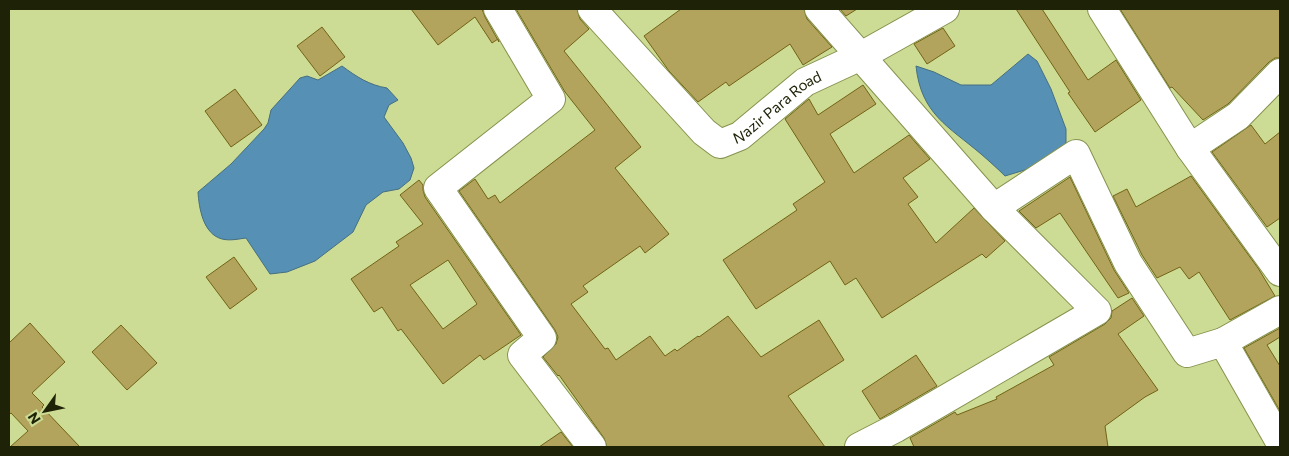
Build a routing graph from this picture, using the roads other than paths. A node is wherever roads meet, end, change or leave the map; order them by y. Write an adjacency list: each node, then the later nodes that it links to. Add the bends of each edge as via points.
1 (498, 9): 14 (street, via 551,99 438,188 542,338 522,355)
2 (592, 9): 6 (street, Nazir Para Road, via 704,132 720,144 740,136 805,82)
3 (819, 9): 6 (street)
4 (945, 9): 6 (street, Nazir Para Road)
5 (1102, 9): 8 (street)
6 (861, 56): 9 (street)
7 (1280, 73): 8 (street, via 1238,116)
8 (1190, 148): 10 (street)
9 (994, 208): 12 (street, via 1076,154 1128,263 1187,353); 15 (street, via 1097,311)
10 (1280, 272)
11 (1280, 310): 12 (street)
12 (1223, 342): 13 (street)
13 (1280, 442)
14 (592, 447)
15 (859, 447)

